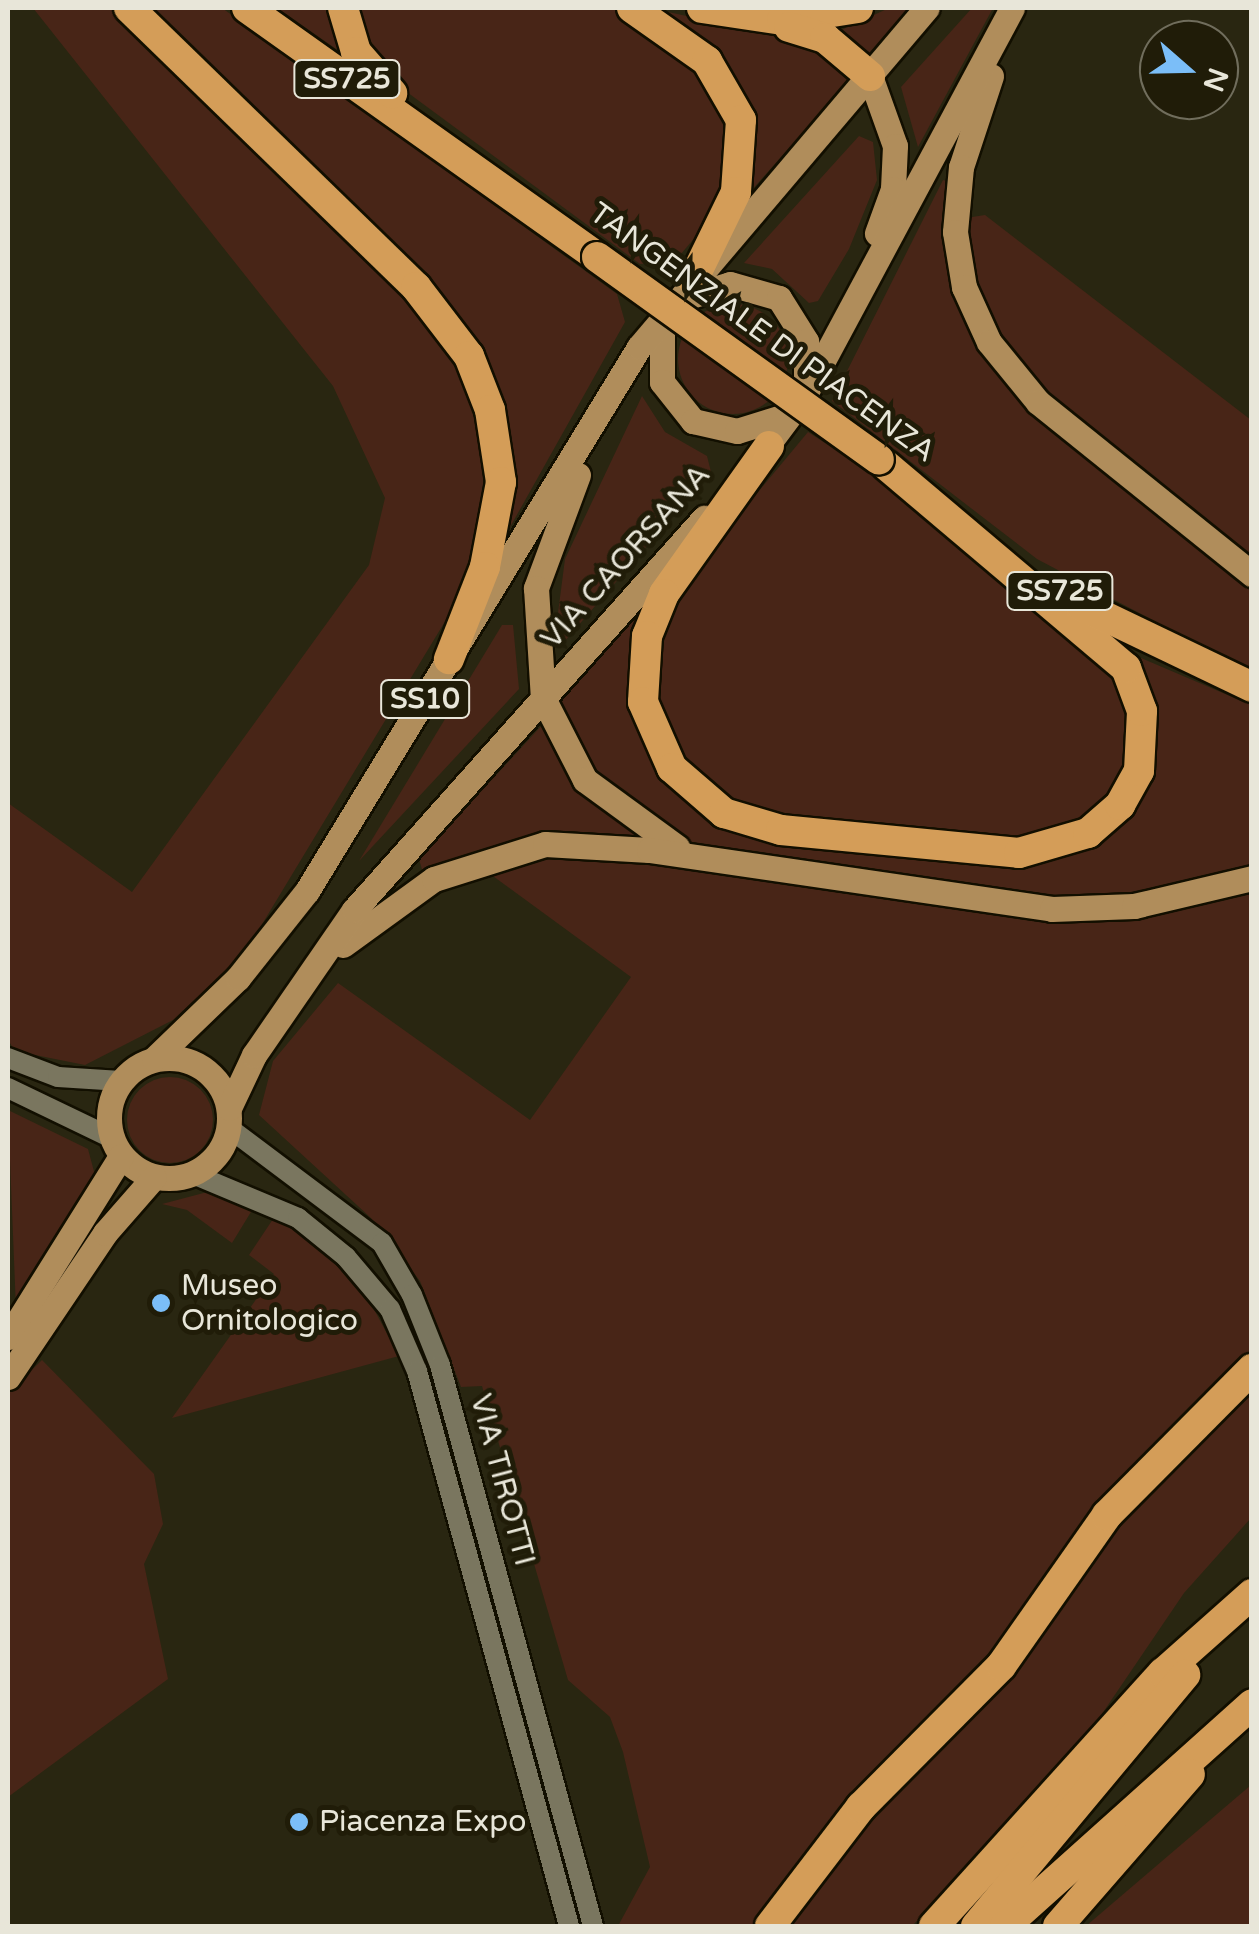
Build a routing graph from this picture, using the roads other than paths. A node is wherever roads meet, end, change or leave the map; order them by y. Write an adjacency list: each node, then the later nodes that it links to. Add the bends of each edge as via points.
1 (129, 8): 19 (highway, via 416,287 469,356 490,410 501,482 485,568)
2 (247, 8): 11 (highway, TANGENZIALE DI PIACENZA / SS725)
3 (343, 8): 11 (highway, via 367,69)
4 (632, 8): 12 (highway, via 707,62 741,120 736,192)
5 (702, 8): 9 (highway)
6 (858, 8): 9 (highway, via 806,20)
7 (927, 8): 10 (main road, SS10)
8 (1013, 8): 13 (main road, VIA CAORSANA / SS10); 18 (main road, via 970,135 956,203 958,260 975,314 1017,384)
9 (751, 19): 10 (highway, via 825,38)
10 (870, 76): 12 (main road, SS10); 13 (main road, via 893,134 893,190)
11 (446, 150): 17 (highway, TANGENZIALE DI PIACENZA / SS725, bridge)
12 (677, 299): 14 (main road, SS10); 15 (main road, via 730,284 779,298 806,341); 15 (main road, via 656,354 662,382 693,421 737,432)
13 (839, 331): 15 (main road, VIA CAORSANA / SS10)
14 (627, 365): 19 (main road, SS10); 21 (main road, via 542,560 534,640)
15 (799, 403): 16 (main road, VIA CAORSANA / SS10)
16 (769, 446): 17 (highway, via 664,594 647,636 643,702 672,768 724,813 781,830 1019,852 1088,834 1120,805 1139,771 1142,711 1126,668); 21 (main road, VIA CAORSANA / SS10)
17 (882, 463): 20 (highway, TANGENZIALE DI PIACENZA / SS725, via 1104,620)
18 (1252, 574)
19 (449, 659): 26 (main road, SS10, via 307,891 238,978)
20 (1252, 687)
21 (543, 698): 22 (main road, via 575,767 607,802 658,838); 24 (main road, VIA CAORSANA / SS10, via 354,910)
22 (709, 859): 23 (main road, via 1052,908 1134,906); 24 (main road, via 579,843 468,864 392,902)
23 (1252, 878)
24 (298, 988): 29 (main road, VIA CAORSANA / SS10)
25 (8, 1058): 27 (street, via 58,1077)
26 (154, 1059): 27 (main road); 29 (main road, via 193,1062 222,1089)
27 (121, 1081): 30 (main road, via 112,1099)
28 (8, 1088): 30 (street)
29 (229, 1118): 31 (main road, via 222,1147); 39 (street, VIA TIROTTI, via 382,1243 412,1295 440,1365)
30 (116, 1147): 32 (main road); 33 (main road)
31 (194, 1174): 32 (main road); 38 (street, VIA TIROTTI, via 298,1218 346,1256 390,1309 418,1371)
32 (154, 1177): 35 (main road, via 106,1233)
33 (8, 1337)
34 (1252, 1369): 40 (highway, via 1107,1515 1001,1666 861,1807)
35 (8, 1377)
36 (1246, 1600): 41 (highway, via 1163,1673); 42 (highway)
37 (1242, 1712): 43 (highway); 44 (highway)
38 (569, 1926)
39 (592, 1926)
40 (770, 1926)
41 (934, 1926)
42 (976, 1926)
43 (1005, 1926)
44 (1058, 1926)

